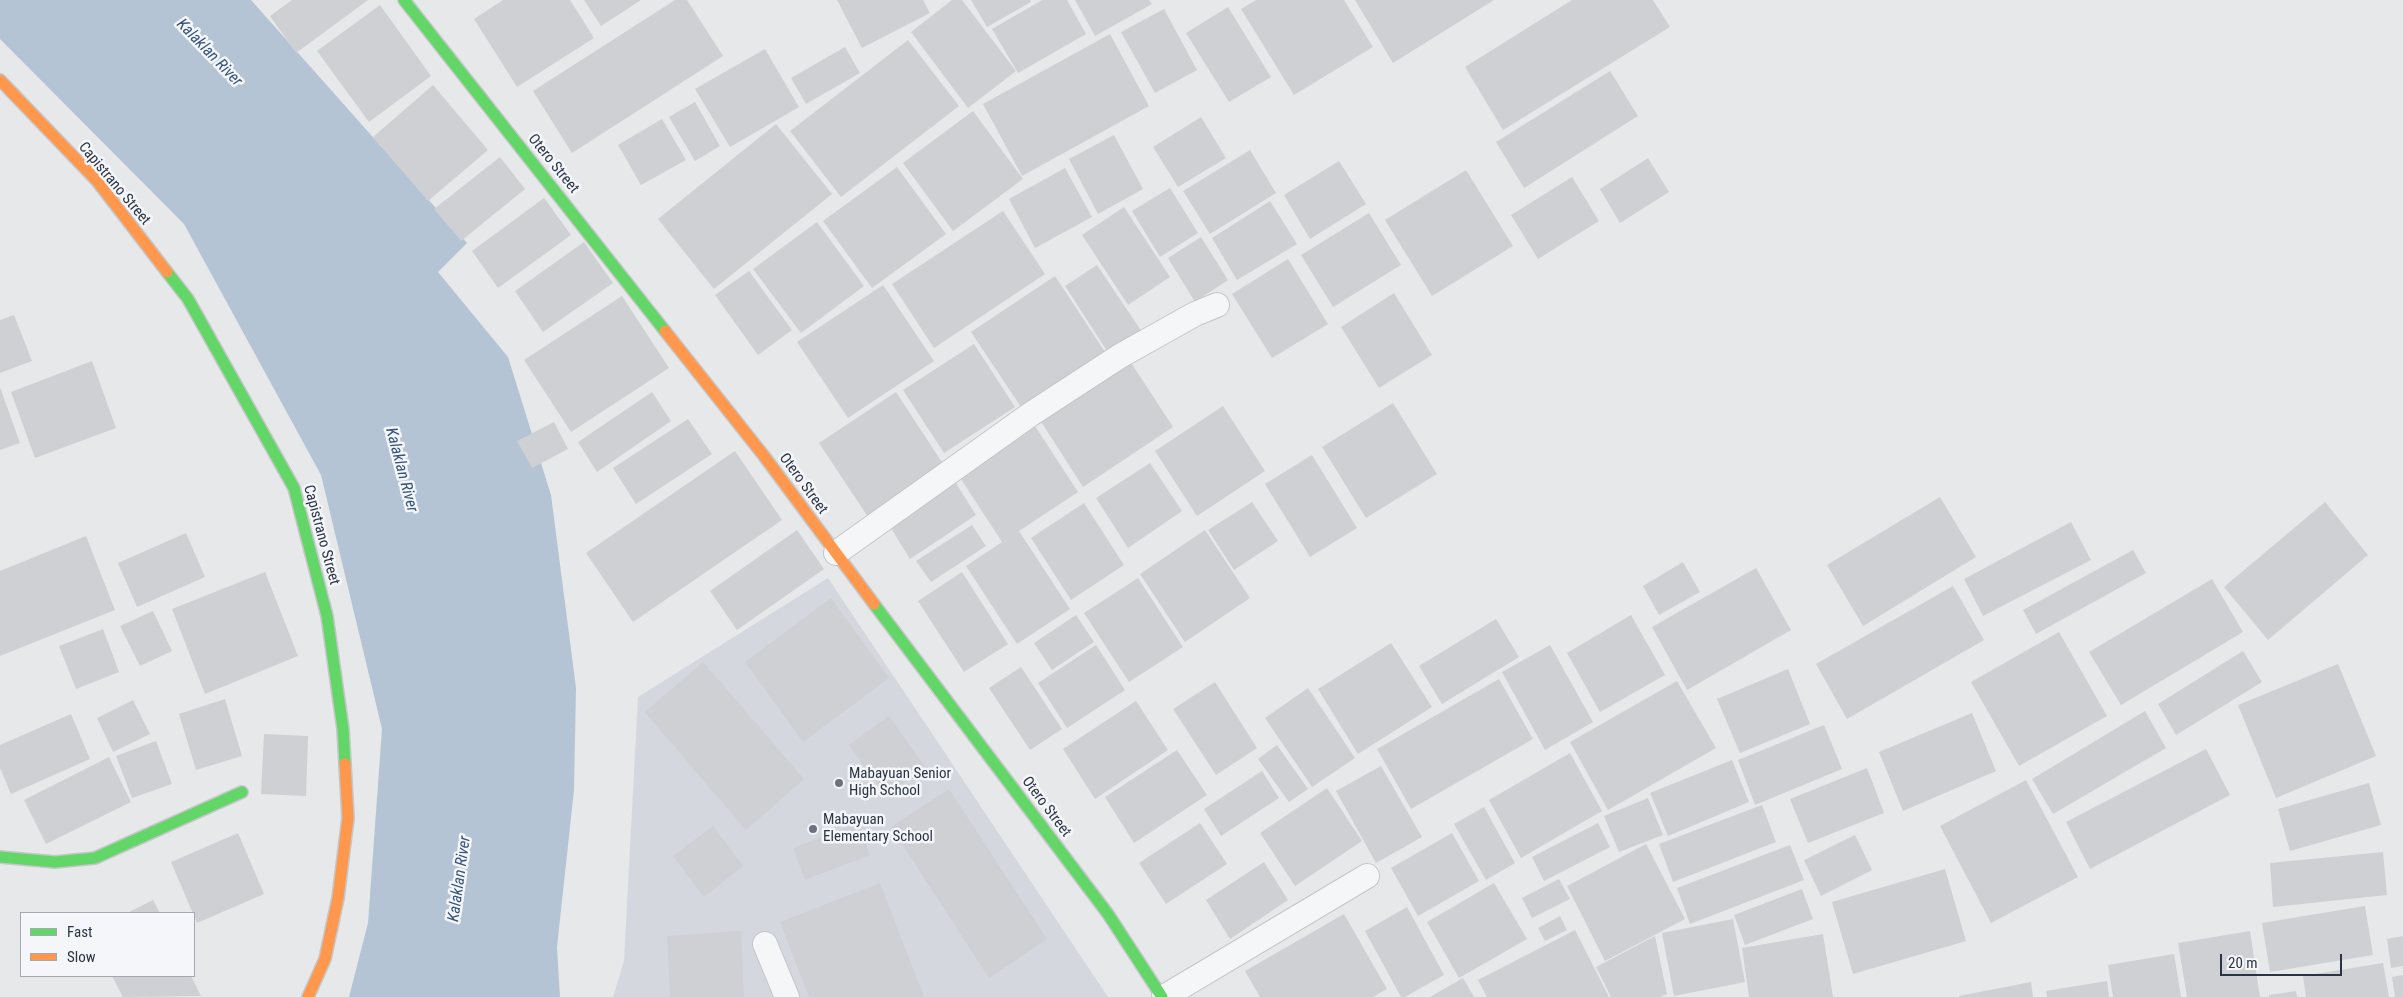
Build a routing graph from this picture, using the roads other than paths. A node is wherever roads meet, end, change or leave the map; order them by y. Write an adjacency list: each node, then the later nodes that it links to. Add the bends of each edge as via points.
1 (404, 0): 4 (street, Otero Street, via 630,284)
2 (0, 80): 9 (street, Capistrano Street, via 97,182 188,299 294,488 327,616 343,729 348,818 338,898 325,959)
3 (1218, 305): 4 (lane, via 1195,314 1120,356 986,445)
4 (836, 553): 11 (street, Otero Street, via 1108,914)
5 (242, 792): 6 (street, via 96,858 55,862)
6 (0, 858)
7 (1367, 876): 11 (lane)
8 (766, 944): 10 (lane)
9 (308, 997)
10 (787, 997)
11 (1163, 997)

